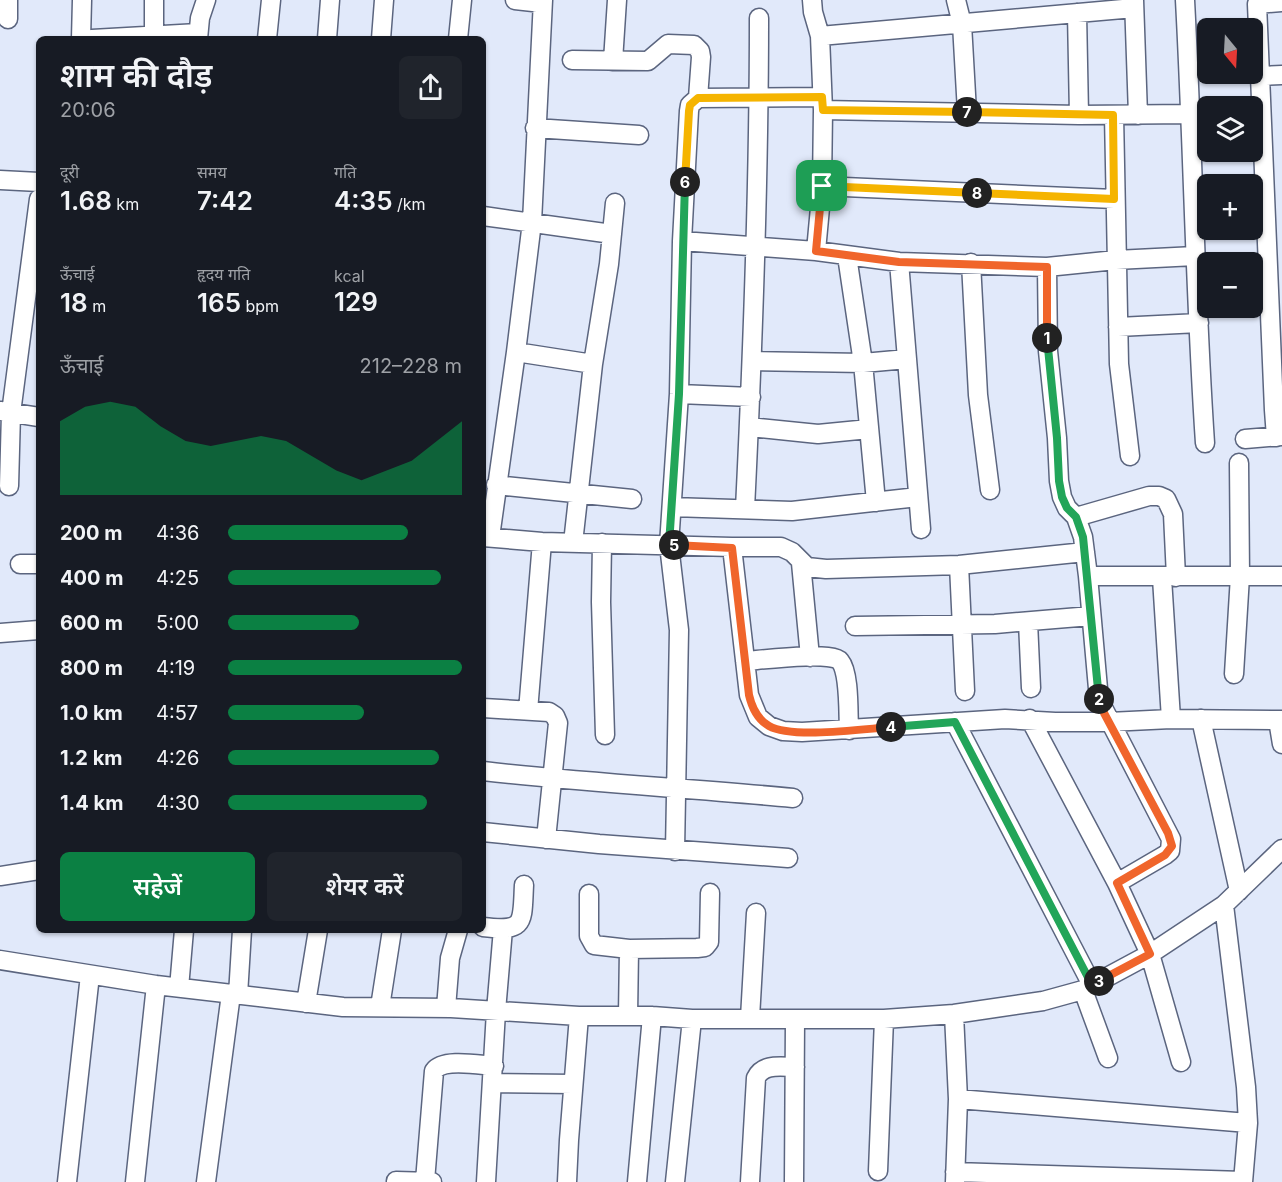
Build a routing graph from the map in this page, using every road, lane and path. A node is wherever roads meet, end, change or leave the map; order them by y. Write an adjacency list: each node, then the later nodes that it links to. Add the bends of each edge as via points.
1 (8, 0): 22 (street)
2 (82, 0): 25 (street)
3 (154, 0): 24 (street)
4 (206, 0): 27 (street)
5 (271, 0): 28 (street)
6 (330, 0): 29 (street)
7 (384, 0): 30 (street)
8 (462, 0): 31 (street)
9 (514, 0): 14 (street)
10 (617, 0): 34 (street)
11 (812, 0): 32 (street)
12 (956, 0): 23 (street)
13 (1185, 0): 42 (street)
14 (543, 1): 46 (street)
15 (1256, 2): 16 (street); 21 (street)
16 (1282, 2)
17 (1134, 4): 19 (street); 45 (street)
18 (1052, 8): 19 (street); 23 (street)
19 (1077, 13): 43 (street)
20 (759, 18): 39 (street)
21 (1257, 18)
22 (8, 19)
23 (962, 24): 32 (street); 41 (street)
24 (154, 35): 26 (street); 27 (street)
25 (81, 36)
26 (148, 36)
27 (198, 36)
28 (267, 36)
29 (327, 36)
30 (381, 36)
31 (458, 36)
32 (820, 36): 40 (street)
33 (572, 60): 34 (street)
34 (613, 62): 38 (street, via 648,61 668,44 694,45 701,57)
35 (1263, 75): 36 (street)
36 (1282, 75)
37 (1260, 84): 80 (street, via 1274,410)
38 (698, 98): 39 (street); 56 (street, via 689,111)
39 (759, 98): 40 (street); 58 (street)
40 (822, 103): 41 (street); 50 (street)
41 (967, 112): 43 (street)
42 (1191, 114): 45 (street); 61 (street)
43 (1079, 115): 44 (street)
44 (1113, 115): 45 (street); 51 (street)
45 (1138, 115)
46 (535, 128): 47 (street); 54 (street)
47 (639, 135)
48 (0, 180): 49 (street)
49 (36, 182)
50 (822, 186): 51 (street); 59 (street)
51 (1114, 199): 62 (street)
52 (615, 203): 55 (street)
53 (486, 216): 54 (street)
54 (532, 222): 55 (street); 69 (street)
55 (612, 234): 73 (street)
56 (682, 241): 58 (street); 74 (street)
57 (36, 243): 66 (street)
58 (755, 245): 59 (street); 71 (street)
59 (816, 251): 60 (street)
60 (847, 256): 63 (street); 72 (street)
61 (1195, 256): 62 (street); 67 (street)
62 (1116, 260): 65 (street); 68 (street)
63 (899, 262): 64 (street); 70 (street)
64 (971, 263): 65 (street); 87 (street, via 978,395)
65 (1047, 267): 94 (street, via 1048,351 1059,481 1067,508)
66 (33, 288): 76 (street)
67 (1199, 323): 68 (street); 82 (street)
68 (1118, 327): 83 (street)
69 (516, 352): 73 (street); 85 (street)
70 (907, 359): 72 (street); 89 (street)
71 (752, 361): 72 (street); 75 (street)
72 (863, 363): 79 (street)
73 (593, 364): 88 (street)
74 (679, 394): 75 (street); 92 (street)
75 (750, 397): 78 (street)
76 (6, 412): 77 (street); 86 (street)
77 (36, 417)
78 (749, 427): 79 (street, via 818,434); 93 (street)
79 (869, 429): 91 (street)
80 (1279, 436): 81 (street)
81 (1245, 439)
82 (1205, 443)
83 (1130, 456)
84 (1239, 462): 108 (street)
85 (496, 485): 88 (street); 96 (street)
86 (9, 486)
87 (990, 490)
88 (580, 493): 90 (street); 98 (street)
89 (918, 497): 91 (street); 95 (street)
90 (632, 499)
91 (876, 502): 93 (street, via 792,511)
92 (672, 507): 93 (street); 100 (street)
93 (745, 509)
94 (1076, 517): 102 (street); 110 (street, via 1149,496 1166,499 1173,514)
95 (921, 529)
96 (486, 537): 97 (street)
97 (542, 542): 98 (street); 123 (street)
98 (573, 543): 99 (street)
99 (602, 543): 100 (street); 131 (street)
100 (669, 545): 101 (street); 135 (street, via 679,630)
101 (732, 548): 103 (street, via 781,547); 118 (street)
102 (1085, 552): 106 (street); 107 (street)
103 (801, 563): 106 (street, via 826,569); 117 (street)
104 (20, 564): 105 (street)
105 (36, 564)
106 (959, 566): 113 (street)
107 (1088, 576): 110 (street); 111 (street)
108 (1240, 576): 109 (street); 110 (street); 119 (street)
109 (1282, 576)
110 (1169, 577): 124 (street)
111 (1091, 616): 112 (street); 129 (street, via 1099,700)
112 (1028, 622): 113 (street); 120 (street)
113 (962, 625): 114 (street); 121 (street)
114 (855, 626)
115 (36, 630): 116 (street)
116 (0, 633)
117 (810, 657): 118 (street); 130 (street, via 830,657 841,662)
118 (744, 662): 130 (street, via 752,707 769,726 802,732)
119 (1234, 674)
120 (1031, 688)
121 (965, 691)
122 (486, 708): 123 (street)
123 (528, 711): 134 (street, via 553,713 557,719)
124 (1171, 719): 125 (street); 129 (street)
125 (1201, 719): 127 (street); 146 (street)
126 (1030, 720): 128 (street); 129 (street); 144 (street)
127 (1280, 720): 132 (street)
128 (955, 722): 130 (street); 164 (street)
129 (1109, 722): 144 (street, via 1172,846 1165,855)
130 (849, 730)
131 (605, 735)
132 (1282, 744)
133 (486, 771): 134 (street)
134 (552, 778): 135 (street); 138 (street)
135 (677, 787): 136 (street); 140 (street)
136 (793, 798)
137 (486, 832): 138 (street)
138 (546, 839): 140 (street)
139 (1282, 849): 146 (street)
140 (675, 851): 141 (street)
141 (788, 858)
142 (36, 870): 143 (street)
143 (0, 876)
144 (1117, 883): 159 (street)
145 (524, 885): 152 (street, via 521,919 512,928)
146 (1239, 891): 149 (street)
147 (710, 893): 158 (street, via 711,933 705,947)
148 (589, 894): 158 (street, via 591,941 599,946)
149 (1224, 905): 159 (street); 184 (street)
150 (756, 913): 174 (street)
151 (486, 927): 152 (street)
152 (503, 929): 169 (street)
153 (184, 933): 163 (street)
154 (242, 933): 165 (street)
155 (318, 933): 166 (street)
156 (392, 933): 167 (street)
157 (457, 933): 168 (street, via 450,958)
158 (629, 949): 172 (street)
159 (1150, 954): 164 (street); 179 (street)
160 (0, 960): 161 (street)
161 (90, 975): 162 (street); 188 (street)
162 (156, 985): 163 (street); 189 (street)
163 (179, 988): 165 (street)
164 (1088, 988): 170 (street, via 1044,1002); 178 (street)
165 (234, 995): 166 (street); 190 (street)
166 (306, 1003): 167 (street)
167 (380, 1007): 168 (street)
168 (446, 1008): 169 (street)
169 (496, 1011): 171 (street); 181 (street)
170 (954, 1014): 177 (street); 183 (street)
171 (579, 1016): 172 (street); 182 (street)
172 (628, 1016): 173 (street)
173 (652, 1016): 175 (street); 194 (street)
174 (750, 1017): 175 (street); 176 (street)
175 (693, 1019): 195 (street)
176 (795, 1019): 177 (street); 180 (street)
177 (884, 1019): 185 (street)
178 (1108, 1058)
179 (1181, 1062)
180 (795, 1067): 196 (street, via 765,1068 756,1078); 197 (street)
181 (493, 1075): 182 (street); 191 (street, via 451,1063 434,1071); 192 (street)
182 (573, 1084): 193 (street)
183 (958, 1100): 184 (street); 186 (street)
184 (1248, 1123): 198 (street)
185 (878, 1171)
186 (955, 1177): 198 (street)
187 (396, 1180): 191 (street)
188 (67, 1182)
189 (135, 1182)
190 (206, 1182)
191 (428, 1182)
192 (486, 1182)
193 (567, 1182)
194 (637, 1182)
195 (675, 1182)
196 (750, 1182)
197 (794, 1182)
198 (1243, 1182)

